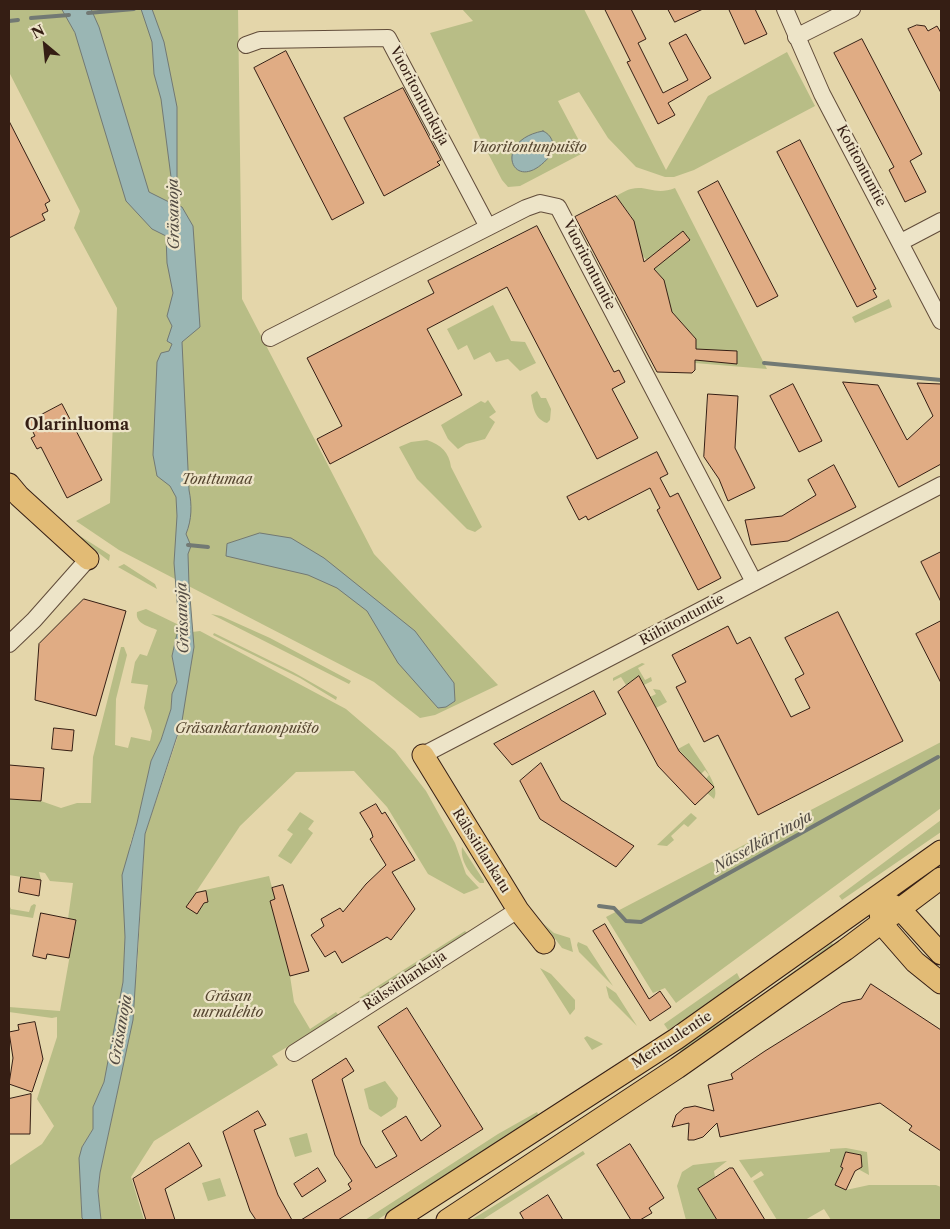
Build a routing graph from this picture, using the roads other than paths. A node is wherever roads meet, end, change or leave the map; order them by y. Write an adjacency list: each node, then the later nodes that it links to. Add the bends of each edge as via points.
1 (785, 9): 3 (street, Kotitontuntie)
2 (852, 9): 3 (street)
3 (796, 37): 7 (street, Kotitontuntie, via 822,94)
4 (246, 45): 6 (street, Vuoritontunkuja, via 260,40 388,38)
5 (941, 221): 7 (street)
6 (488, 227): 9 (street, Vuoritontuntie); 13 (street, Vuoritontuntie, via 540,203 558,207)
7 (901, 242): 8 (street, Kotitontuntie)
8 (941, 321)
9 (270, 338)
10 (9, 484): 12 (main road)
11 (941, 485): 13 (street, Riihitontuntie)
12 (88, 559): 14 (street)
13 (754, 582): 15 (street, Riihitontuntie)
14 (9, 644)
15 (423, 755): 20 (main road, Rälssitilankatu)
16 (941, 851): 18 (main road, Merituulentie)
17 (941, 878): 19 (main road, Merituulentie)
18 (878, 898): 19 (main road); 21 (main road); 26 (main road, Merituulentie)
19 (900, 909): 21 (main road, Merituulentie); 23 (main road)
20 (518, 910): 22 (main road, Rälssitilankatu); 25 (street, Rälssitilankuja)
21 (882, 923): 24 (main road, via 915,962); 28 (main road, Merituulentie)
22 (544, 943)
23 (941, 954)
24 (941, 983)
25 (294, 1053)
26 (648, 1056): 27 (main road, Merituulentie); 28 (main road)
27 (627, 1069): 28 (main road); 29 (main road, Merituulentie)
28 (648, 1087): 30 (main road, Merituulentie)
29 (403, 1219)
30 (447, 1220)

